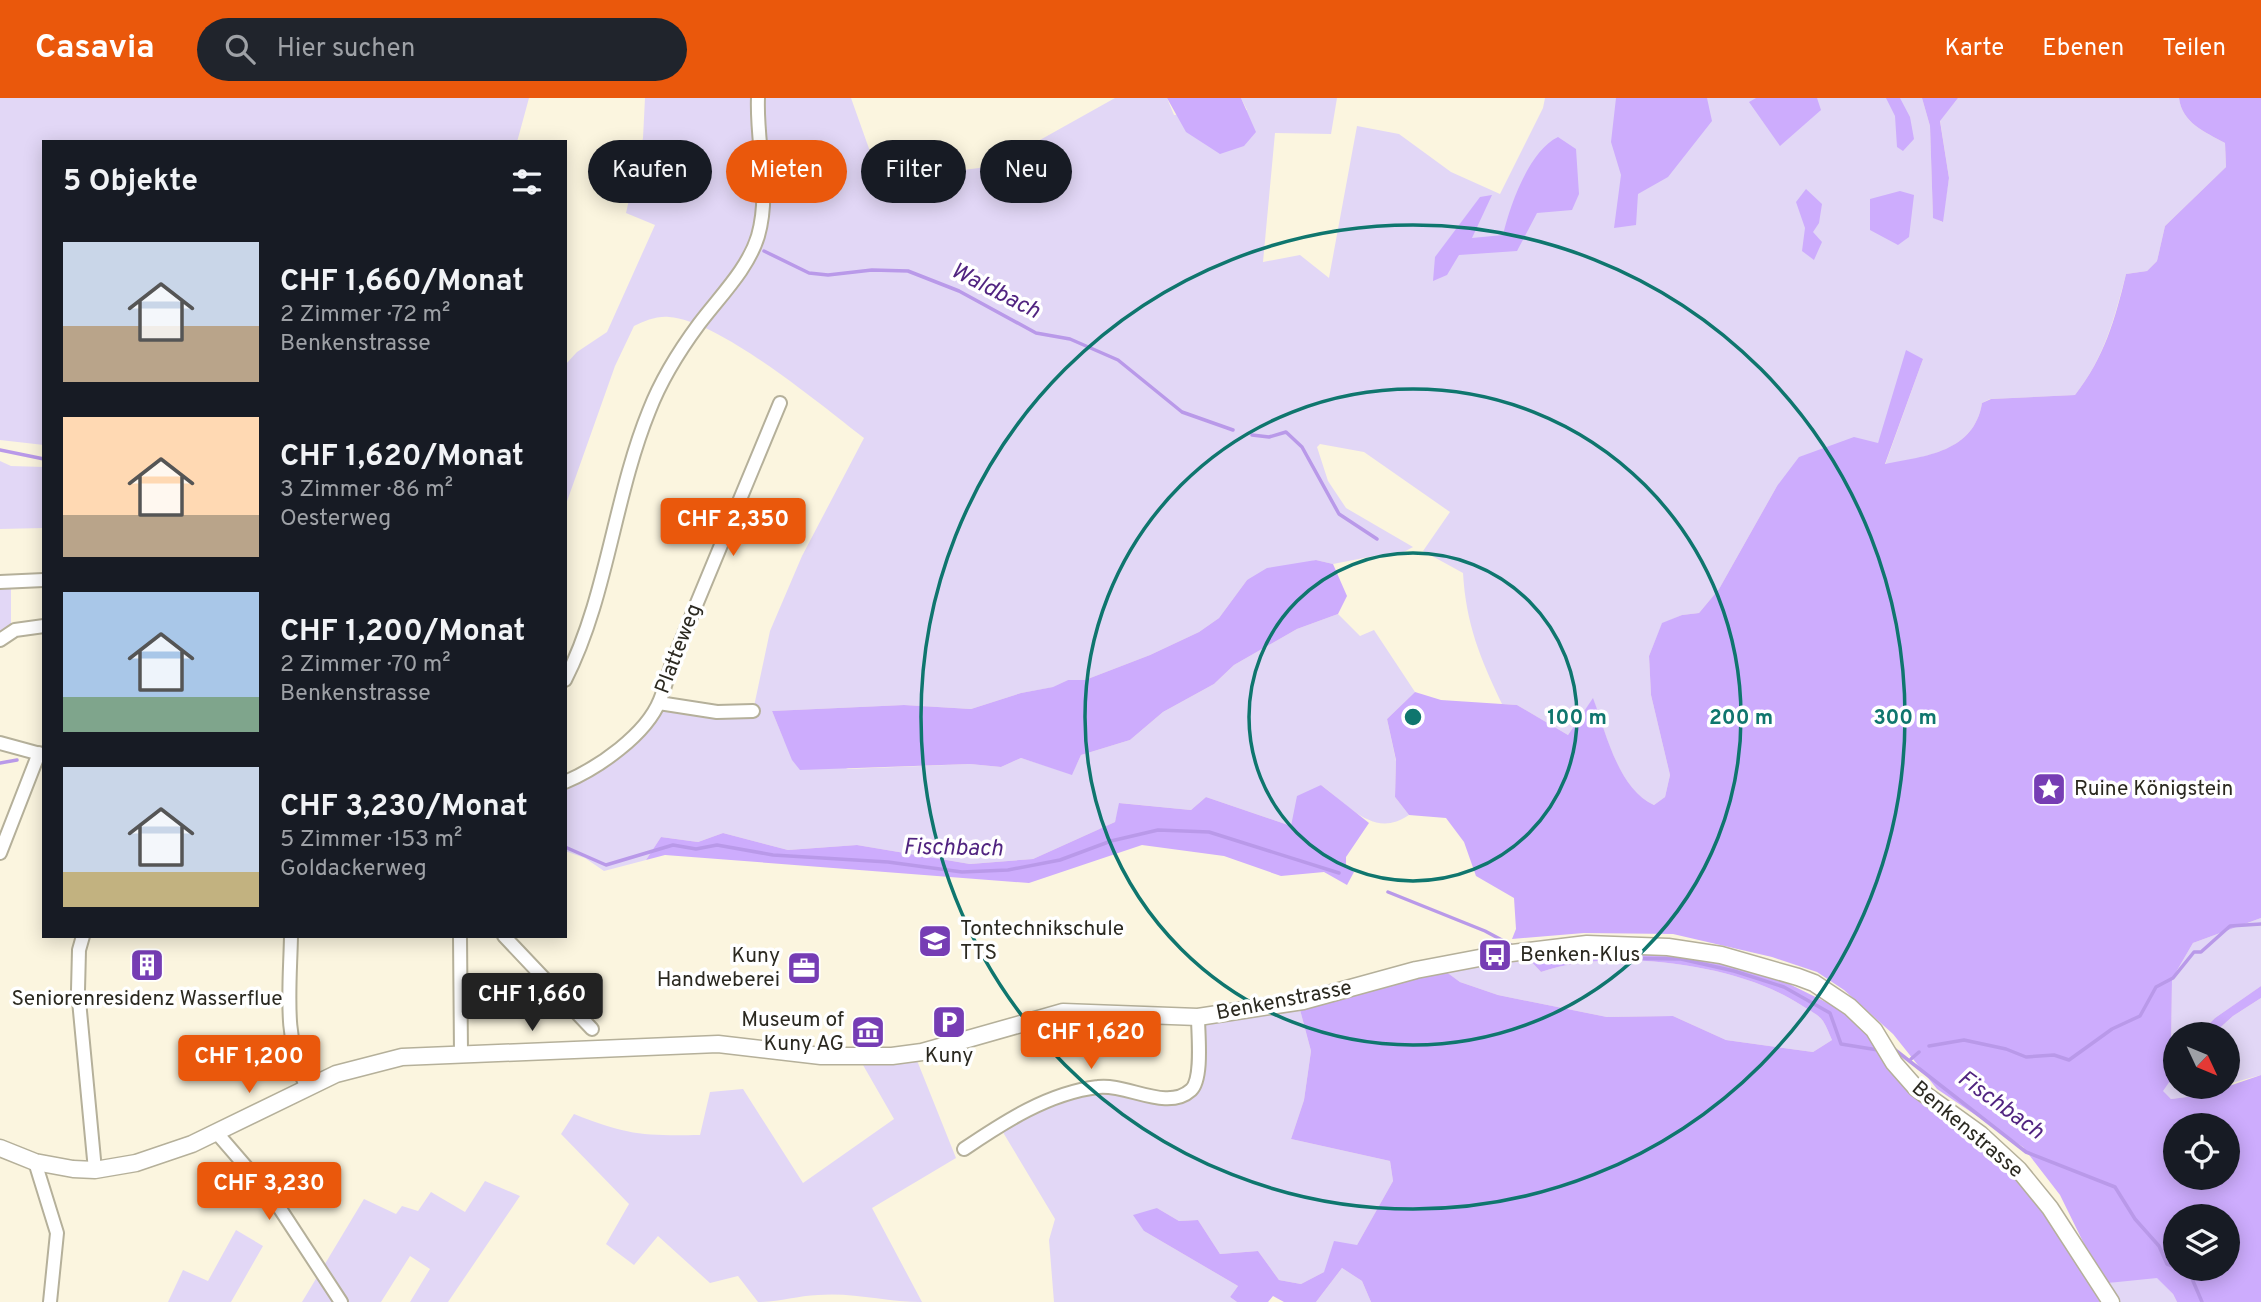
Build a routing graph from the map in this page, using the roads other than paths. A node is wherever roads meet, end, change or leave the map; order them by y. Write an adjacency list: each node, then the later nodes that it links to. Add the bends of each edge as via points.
1 (758, 98): 7 (street, via 763,186 758,236 738,274 669,368 649,410 592,607)
2 (780, 403): 8 (street, Platteweg, via 671,663)
3 (42, 580): 4 (street)
4 (0, 582)
5 (42, 626): 6 (street, via 15,630)
6 (0, 640)
7 (567, 675)
8 (659, 703): 9 (street, via 717,712); 12 (street, Platteweg, via 604,763)
9 (753, 711)
10 (0, 743): 11 (street)
11 (41, 754): 13 (street)
12 (567, 781)
13 (0, 853)
14 (83, 938): 26 (street, via 78,990)
15 (291, 938): 21 (street, via 289,1022 294,1061)
16 (460, 938): 20 (street)
17 (505, 938): 19 (street)
18 (1198, 1017): 20 (street, Benkenstrasse, via 1063,1012 934,1049 892,1056 821,1056 718,1044); 24 (street, via 1198,1071 1190,1091 1175,1098 1097,1087 1038,1104); 29 (street, Benkenstrasse, via 1303,1001 1416,970 1550,947 1617,943 1668,947 1775,969 1814,983 1850,1007 1874,1030 1916,1088 2006,1156 2050,1208)
19 (592, 1028)
20 (461, 1053): 21 (street, Benkenstrasse, via 364,1065)
21 (306, 1086): 22 (street, Benkenstrasse)
22 (216, 1132): 26 (street, Benkenstrasse, via 168,1154); 28 (street, via 274,1198)
23 (0, 1148): 25 (street, Benkenstrasse)
24 (964, 1149)
25 (35, 1162): 26 (street, Benkenstrasse); 27 (street, via 57,1233)
26 (95, 1170)
27 (50, 1302)
28 (341, 1302)
29 (2111, 1302)

